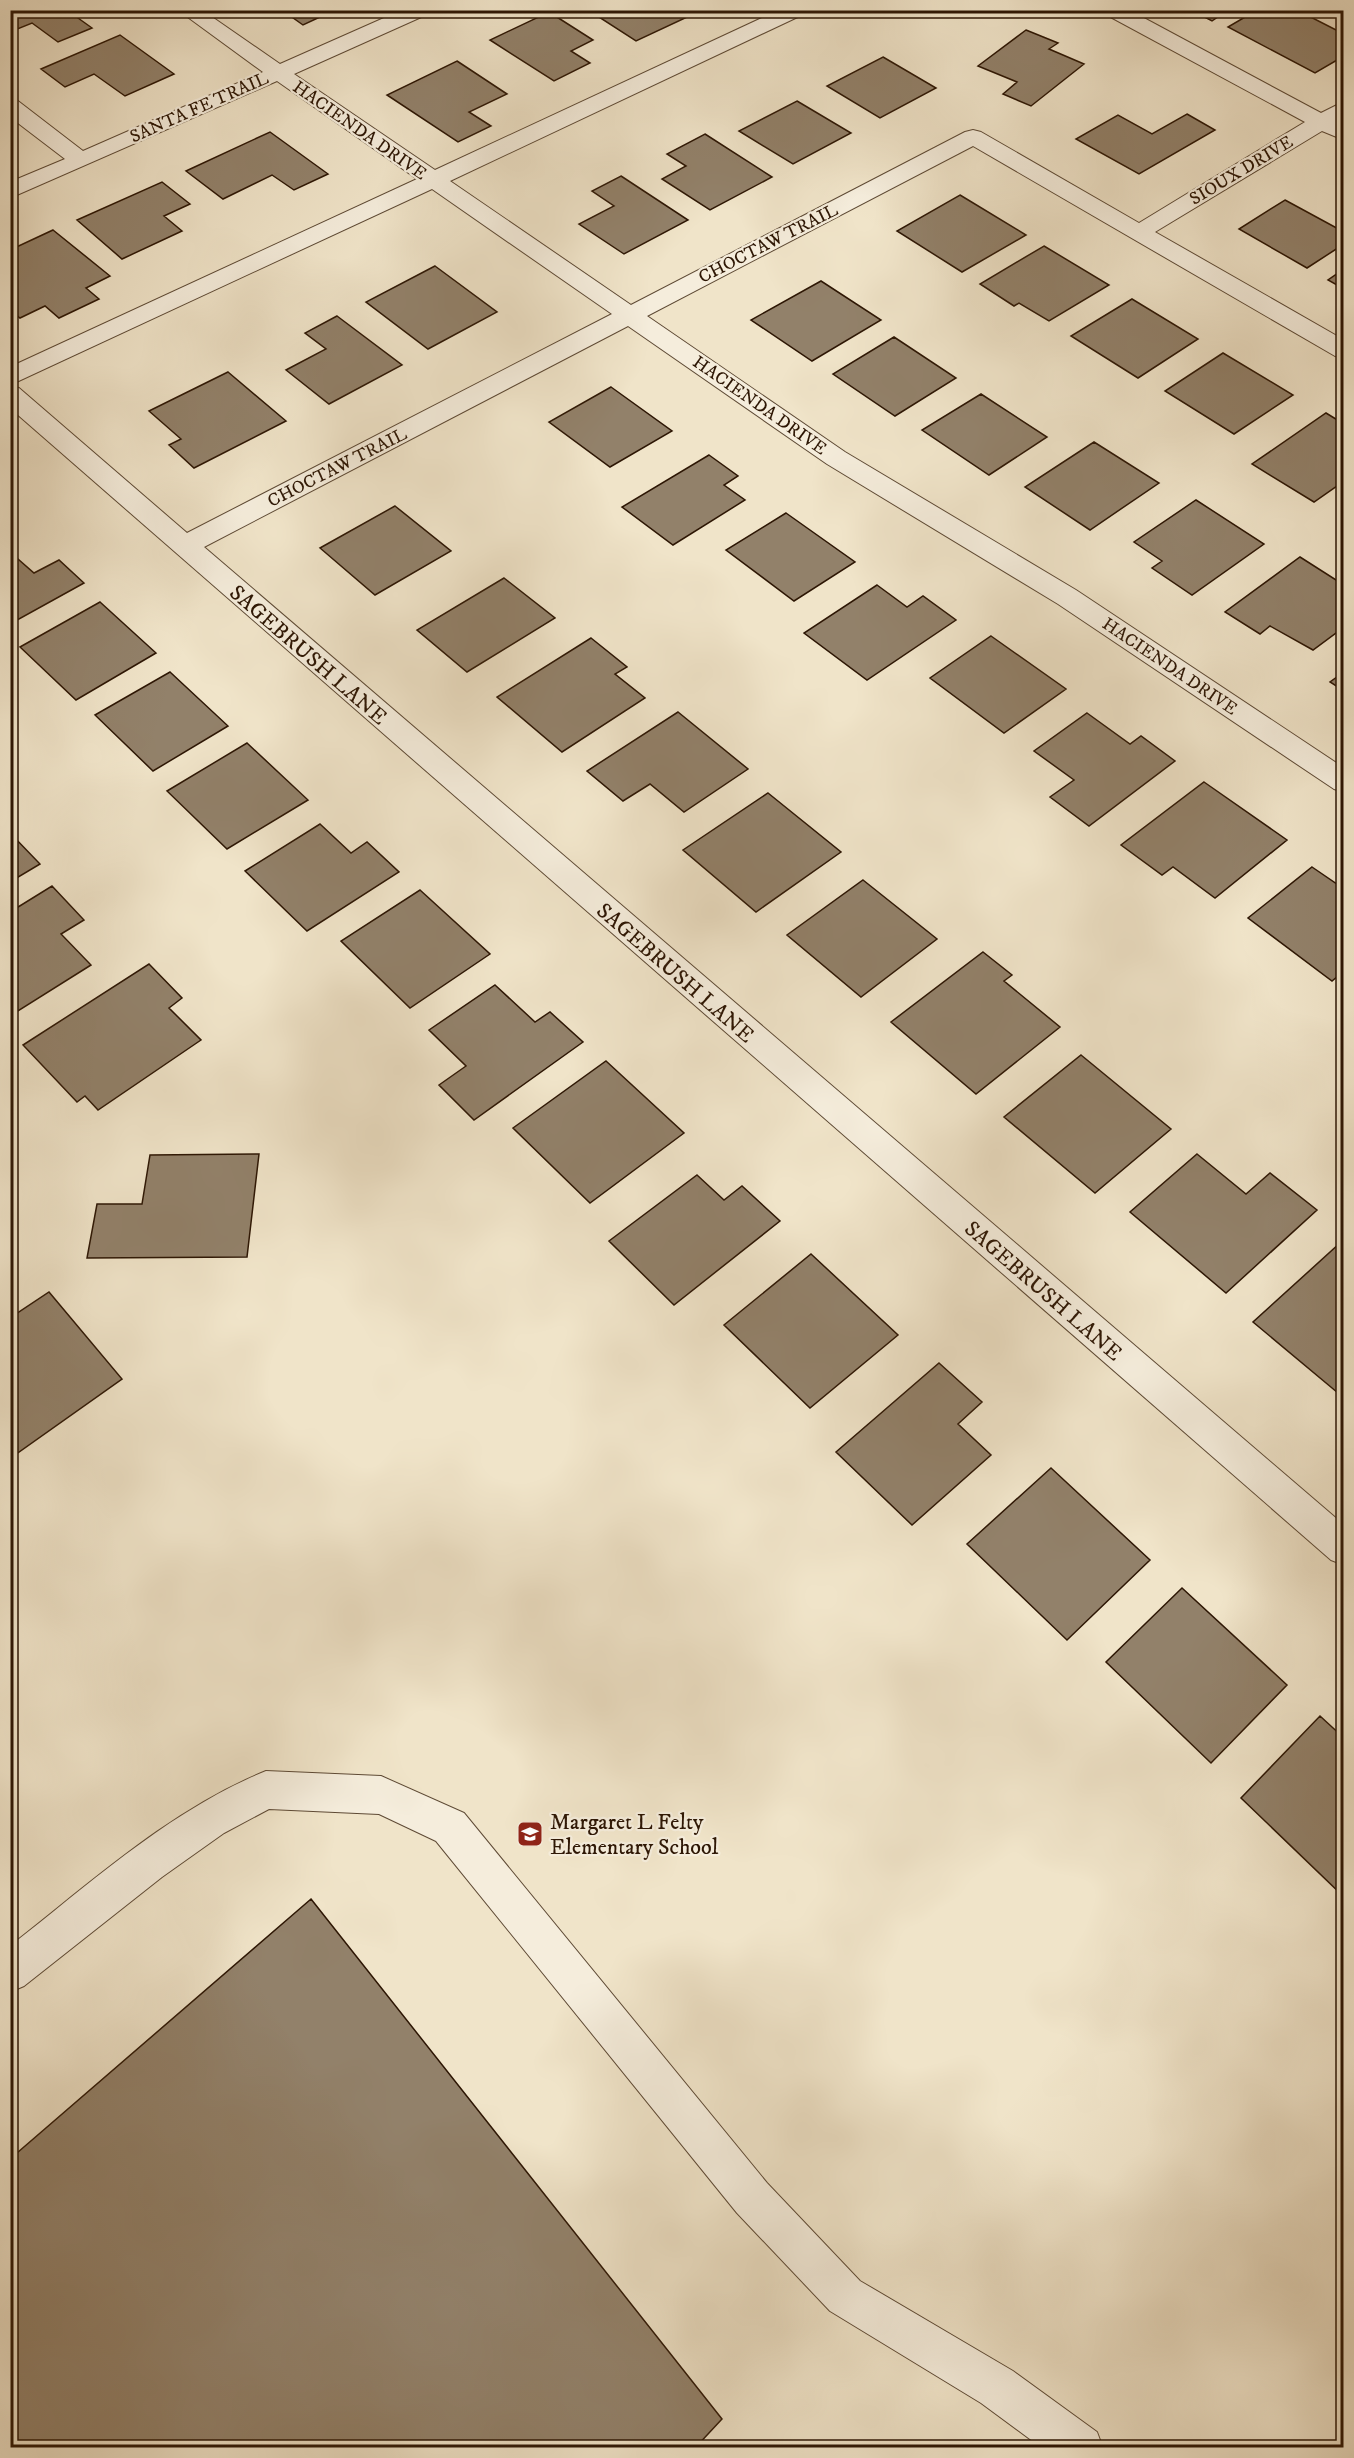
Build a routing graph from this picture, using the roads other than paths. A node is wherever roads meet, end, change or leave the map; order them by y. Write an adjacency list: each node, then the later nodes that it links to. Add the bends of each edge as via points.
1 (188, 10): 5 (street, HACIENDA DRIVE)
2 (421, 10): 5 (street, SANTA FE TRAIL)
3 (797, 10): 11 (street)
4 (1112, 10): 8 (street)
5 (278, 73): 10 (street, SANTA FE TRAIL); 11 (street, HACIENDA DRIVE)
6 (10, 106): 10 (street)
7 (1344, 108): 8 (street, SIOUX DRIVE)
8 (1321, 122): 9 (street); 13 (street, SIOUX DRIVE)
9 (1344, 134)
10 (81, 159): 12 (street, SANTA FE TRAIL)
11 (431, 179): 14 (street, HACIENDA DRIVE); 16 (street)
12 (10, 191)
13 (1138, 233): 14 (street, CHOCTAW TRAIL, via 973,137); 15 (street, CHOCTAW TRAIL)
14 (629, 315): 18 (street, CHOCTAW TRAIL); 19 (street, HACIENDA DRIVE, via 836,458 1067,597)
15 (1344, 351)
16 (10, 376)
17 (10, 394): 18 (street, SAGEBRUSH LANE)
18 (184, 546): 20 (street, SAGEBRUSH LANE)
19 (1344, 782)
20 (1344, 1548)
21 (10, 1972): 22 (street, via 148,1863 210,1819 266,1790 381,1795 450,1827 752,2198 845,2296 997,2387)
22 (1081, 2448)

